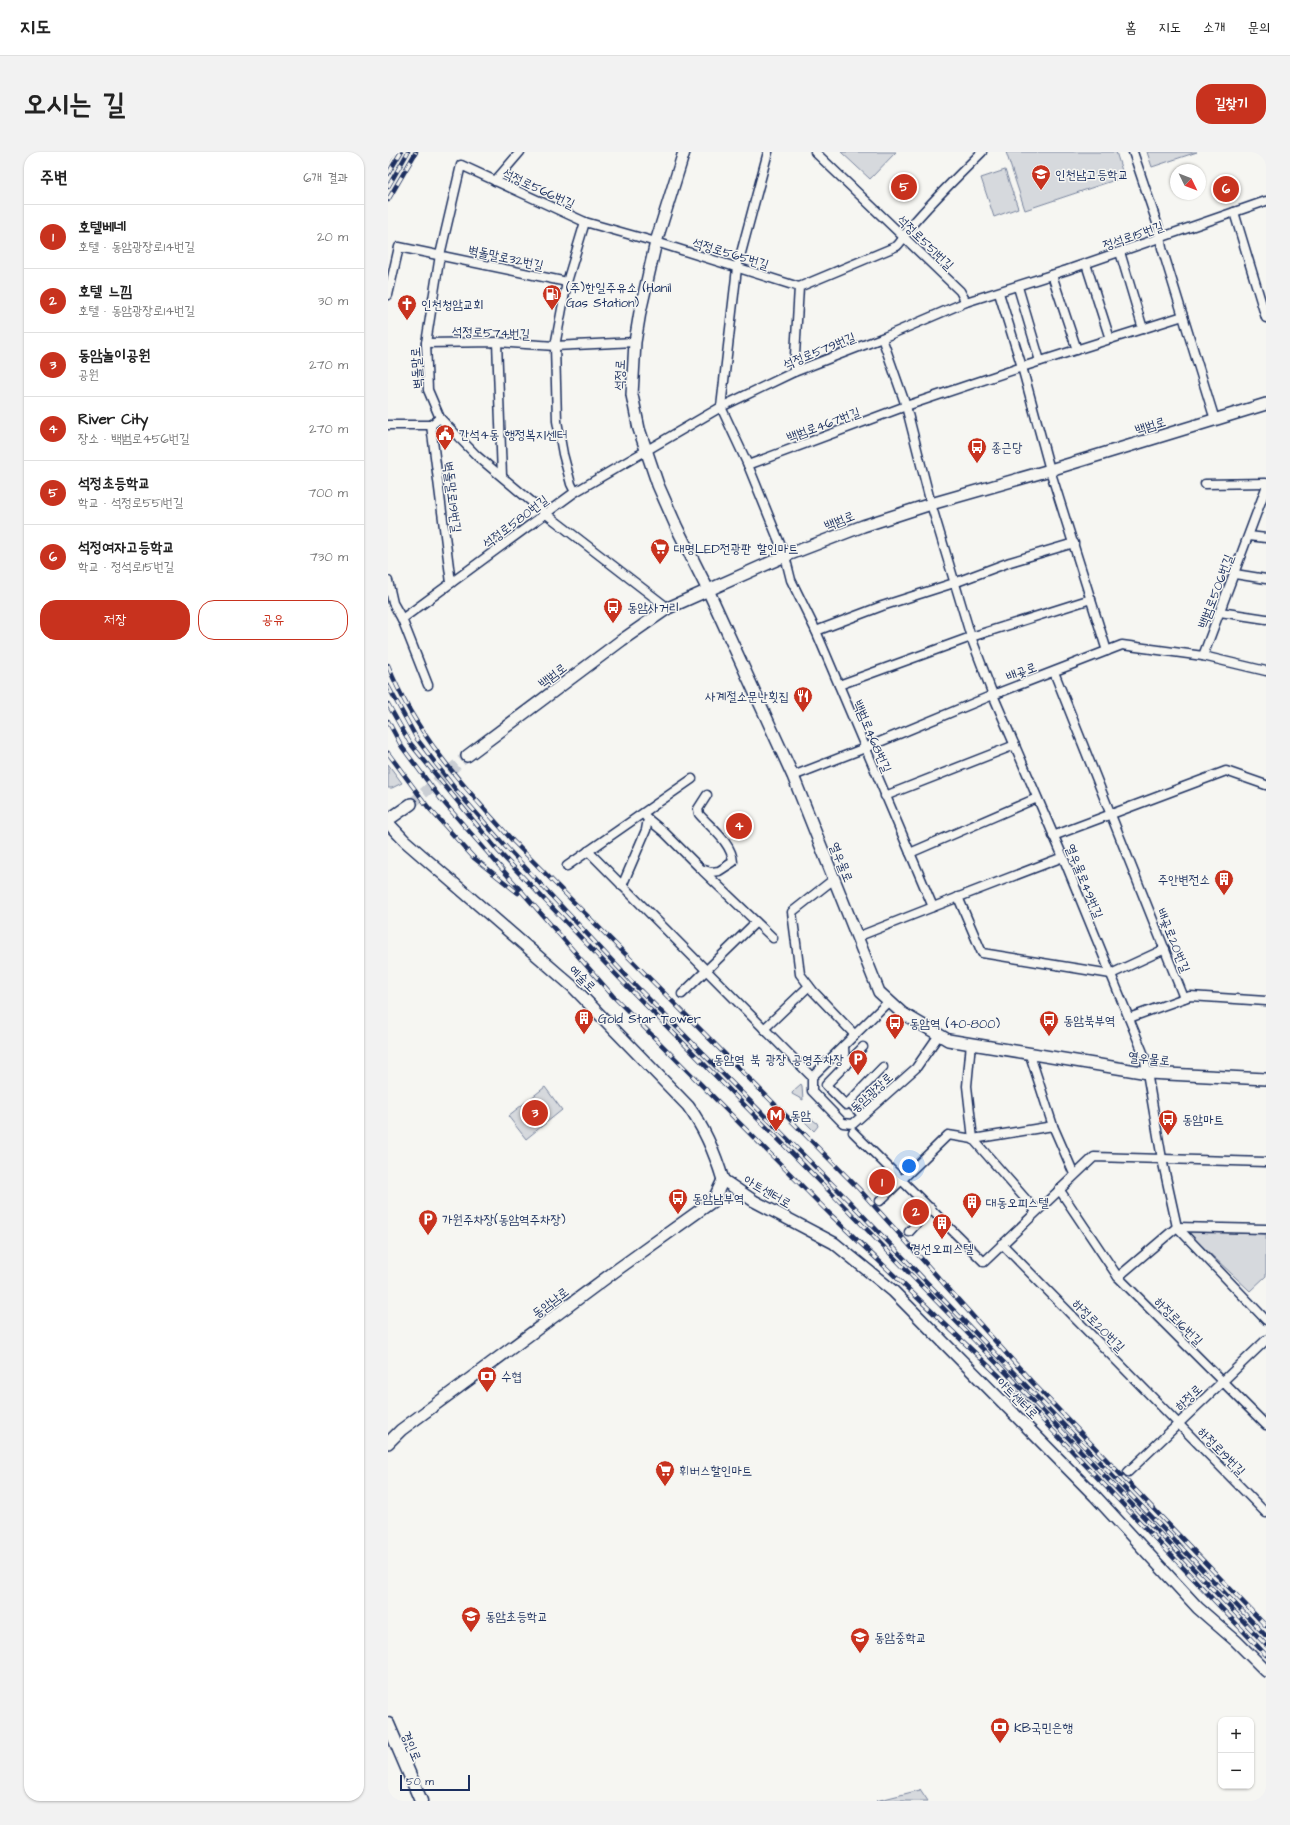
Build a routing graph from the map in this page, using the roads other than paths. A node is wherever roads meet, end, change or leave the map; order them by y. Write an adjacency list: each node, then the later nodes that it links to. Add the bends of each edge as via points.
1 (520, 152): 8 (street)
2 (684, 152): 14 (main road, 석정로)
3 (768, 152): 18 (street)
4 (815, 152): 12 (street, 석정로551번길)
5 (982, 152): 12 (street, via 910,227)
6 (1133, 152): 13 (street)
7 (461, 165): 8 (street, 석정로566번길); 16 (street, 벽돌말로)
8 (496, 181): 11 (street, 석정로566번길)
9 (1266, 201): 10 (street, 정석로15번길)
10 (1234, 212): 13 (street, 정석로15번길); 28 (street)
11 (585, 222): 14 (street, 석정로566번길); 20 (street, 석정로566번길)
12 (905, 238): 21 (street, via 897,246); 26 (street, 석정로551번길, via 960,291)
13 (1160, 238): 15 (street, 정석로15번길); 27 (street)
14 (656, 242): 18 (street, 석정로565번길); 34 (main road, 석정로)
15 (1120, 252): 17 (street, 정석로15번길); 29 (street)
16 (440, 255): 20 (street, 벽돌말로32번길); 25 (street, 벽돌말로32번길, via 400,246); 32 (street, 벽돌말로)
17 (1086, 264): 19 (street, 정석로15번길); 31 (street)
18 (737, 268): 21 (street, 석정로565번길); 42 (street)
19 (1052, 275): 22 (street, 정석로15번길); 36 (street)
20 (567, 282): 35 (street, 석정로566번길)
21 (799, 287): 39 (street)
22 (1018, 287): 23 (street, 정석로15번길); 37 (street)
23 (1008, 290): 24 (street, 석정로579번길)
24 (999, 293): 26 (street, 석정로579번길); 38 (street)
25 (388, 295)
26 (966, 302): 30 (street, 석정로579번길)
27 (1183, 316): 29 (street, 백범로467번길); 44 (street)
28 (1266, 318)
29 (1143, 329): 31 (street, 백범로467번길)
30 (882, 338): 39 (street, 석정로579번길); 41 (street, 열우물로49번길)
31 (1110, 339): 36 (street, 백범로467번길)
32 (426, 342): 33 (street, 석정로574번길); 43 (street, 벽돌말로, via 428,390)
33 (497, 342): 35 (street, 석정로574번길); 50 (street)
34 (635, 342): 35 (street, 석정로574번길); 47 (main road, 석정로, via 632,395)
35 (555, 346): 54 (street, via 557,421 562,454)
36 (1077, 350): 37 (street, 백범로467번길)
37 (1040, 361): 38 (street, 백범로467번길)
38 (1022, 367): 41 (street, 백범로467번길); 49 (street)
39 (794, 372): 42 (street, 석정로579번길)
40 (1266, 404): 44 (main road, 백범로)
41 (906, 406): 48 (street, 백범로467번길); 56 (street, 열우물로49번길)
42 (720, 407): 47 (street, 석정로579번길); 48 (street)
43 (440, 418): 46 (street); 50 (street, 벽돌말로)
44 (1215, 420): 49 (main road, 백범로)
45 (388, 425): 46 (street)
46 (432, 425): 65 (street, 벽돌말로19번길)
47 (646, 449): 54 (street, 석정로580번길); 67 (main road, 석정로, via 658,485)
48 (748, 465): 61 (street)
49 (1050, 470): 56 (main road, 백범로); 60 (street)
50 (502, 476): 57 (street, 벽돌말로)
51 (1266, 483): 52 (street)
52 (1205, 484)
53 (1266, 488): 55 (street, 백범로506번길)
54 (575, 492): 57 (street, 석정로580번길)
55 (1264, 499): 58 (street, 백범로506번길)
56 (931, 504): 61 (main road, 백범로, via 863,526); 66 (street, 열우물로49번길)
57 (545, 513): 65 (street, 석정로580번길); 69 (street, 벽돌말로)
58 (1249, 536): 59 (street); 62 (street, 백범로506번길)
59 (1266, 538)
60 (1074, 543): 66 (street, via 1010,562); 68 (street)
61 (785, 556): 67 (main road, 백범로); 73 (street, 백범로468번길, via 791,580)
62 (1234, 574): 63 (street); 70 (street, 백범로506번길)
63 (1266, 579)
64 (388, 581): 71 (street, via 393,603)
65 (451, 583): 71 (street, 석정로580번길)
66 (954, 583): 73 (street); 74 (street, 열우물로49번길)
67 (708, 590): 69 (main road, 백범로); 85 (main road, 열우물로)
68 (1090, 599): 74 (street); 75 (street)
69 (668, 608): 84 (main road, 백범로)
70 (1220, 612): 72 (street); 76 (street, 백범로506번길)
71 (402, 619): 79 (street)
72 (1266, 619)
73 (816, 631): 80 (street, 백범로468번길)
74 (971, 637): 80 (street); 81 (street, 열우물로49번길)
75 (1107, 651): 76 (street, 배곶로, via 1122,645); 78 (street, 배곶로)
76 (1203, 656): 77 (street, 배곶로)
77 (1266, 671)
78 (1054, 672): 81 (street, 배곶로); 92 (street, 배곶로20번길)
79 (428, 685)
80 (839, 685): 83 (street, 백범로468번길)
81 (993, 695): 82 (street, 열우물로49번길); 83 (street, 배곶로)
82 (1015, 745): 89 (street); 90 (street, 열우물로49번길)
83 (865, 748): 85 (street, 배곶로); 89 (street, 백범로468번길)
84 (467, 756)
85 (793, 776): 101 (main road, 열우물로)
86 (692, 779): 93 (street)
87 (1266, 786): 92 (street, via 1226,771)
88 (707, 795): 100 (street, via 698,809 699,814 728,846 734,862 719,871)
89 (885, 796): 97 (street, 백범로468번길)
90 (1037, 798): 95 (street, 열우물로49번길); 97 (street)
91 (411, 804): 94 (main road)
92 (1110, 814): 95 (street); 108 (street, 배곶로20번길)
93 (646, 816): 96 (street); 100 (street); 102 (street, via 646,830)
94 (388, 822): 138 (main road, 예술로, via 405,841 572,986 688,1106 700,1122)
95 (1054, 836): 98 (street, 열우물로49번길)
96 (588, 851): 99 (street); 102 (street)
97 (910, 853): 104 (street, 백범로468번길)
98 (1062, 857): 103 (street); 110 (street, 열우물로49번길)
99 (567, 866)
100 (701, 869): 105 (street)
101 (834, 879): 107 (main road, 열우물로); 111 (street, via 792,912 800,974)
102 (622, 886): 109 (street)
103 (958, 897): 104 (street); 110 (street, via 982,953)
104 (933, 906): 107 (street)
105 (756, 922): 106 (street); 109 (street)
106 (773, 938)
107 (857, 938): 115 (main road, 열우물로, via 879,992)
108 (1165, 949): 110 (street); 113 (street, 배곶로20번길)
109 (706, 971): 112 (street); 117 (street)
110 (1111, 974): 116 (street, 열우물로49번길)
111 (809, 986): 117 (street); 118 (street)
112 (682, 994)
113 (1184, 998): 114 (street, via 1190,996); 116 (street)
114 (1266, 1001)
115 (888, 1002): 118 (street); 119 (main road, 열우물로)
116 (1129, 1018): 126 (street, 열우물로49번길, via 1144,1055)
117 (764, 1029): 127 (street)
118 (855, 1035): 121 (street)
119 (938, 1035): 120 (main road, 열우물로, via 948,1040); 130 (street, 동암광장로, via 916,1068)
120 (971, 1043): 123 (main road, 열우물로); 133 (street, via 967,1086)
121 (844, 1046): 124 (street); 127 (street)
122 (864, 1047): 124 (street)
123 (1030, 1055): 126 (main road, 열우물로); 131 (street)
124 (845, 1066): 129 (street, via 826,1085 846,1106)
125 (883, 1067): 129 (street)
126 (1148, 1074): 128 (main road, 열우물로); 134 (street, 열우물로49번길)
127 (812, 1077): 130 (street, 동암광장로, via 812,1091 843,1123 854,1124)
128 (1266, 1079)
129 (849, 1102): 130 (street)
130 (862, 1115)
131 (1053, 1126): 133 (street); 136 (street)
132 (853, 1132): 137 (street)
133 (973, 1139): 137 (street, via 948,1135); 142 (street)
134 (1162, 1159): 135 (street); 136 (street, via 1094,1157); 143 (street, 열우물로49번길)
135 (1266, 1162)
136 (1074, 1174): 139 (street)
137 (902, 1179): 140 (street); 141 (street)
138 (723, 1180): 153 (main road, 동암남로, via 713,1201 401,1430); 156 (main road, 아트센터로, via 754,1201 834,1243 893,1291 1095,1496 1198,1608)
139 (1058, 1189): 142 (street); 147 (street, 하정로16번길)
140 (880, 1201)
141 (931, 1208): 145 (street); 146 (street, via 984,1262)
142 (1036, 1211): 146 (street)
143 (1177, 1227): 144 (street); 147 (street); 148 (street)
144 (1266, 1229)
145 (909, 1232)
146 (1002, 1244): 151 (street, 하정로20번길)
147 (1118, 1277): 150 (street, 하정로16번길)
148 (1266, 1320)
149 (1266, 1340): 150 (street, 하정로)
150 (1222, 1381): 151 (street, 하정로); 152 (street, 하정로16번길)
151 (1178, 1422): 154 (street, 하정로); 155 (street, 하정로19번길)
152 (1266, 1425)
153 (388, 1443)
154 (1128, 1472)
155 (1266, 1513)
156 (1266, 1671)
157 (388, 1724): 158 (main road, 경인로)
158 (421, 1801)

